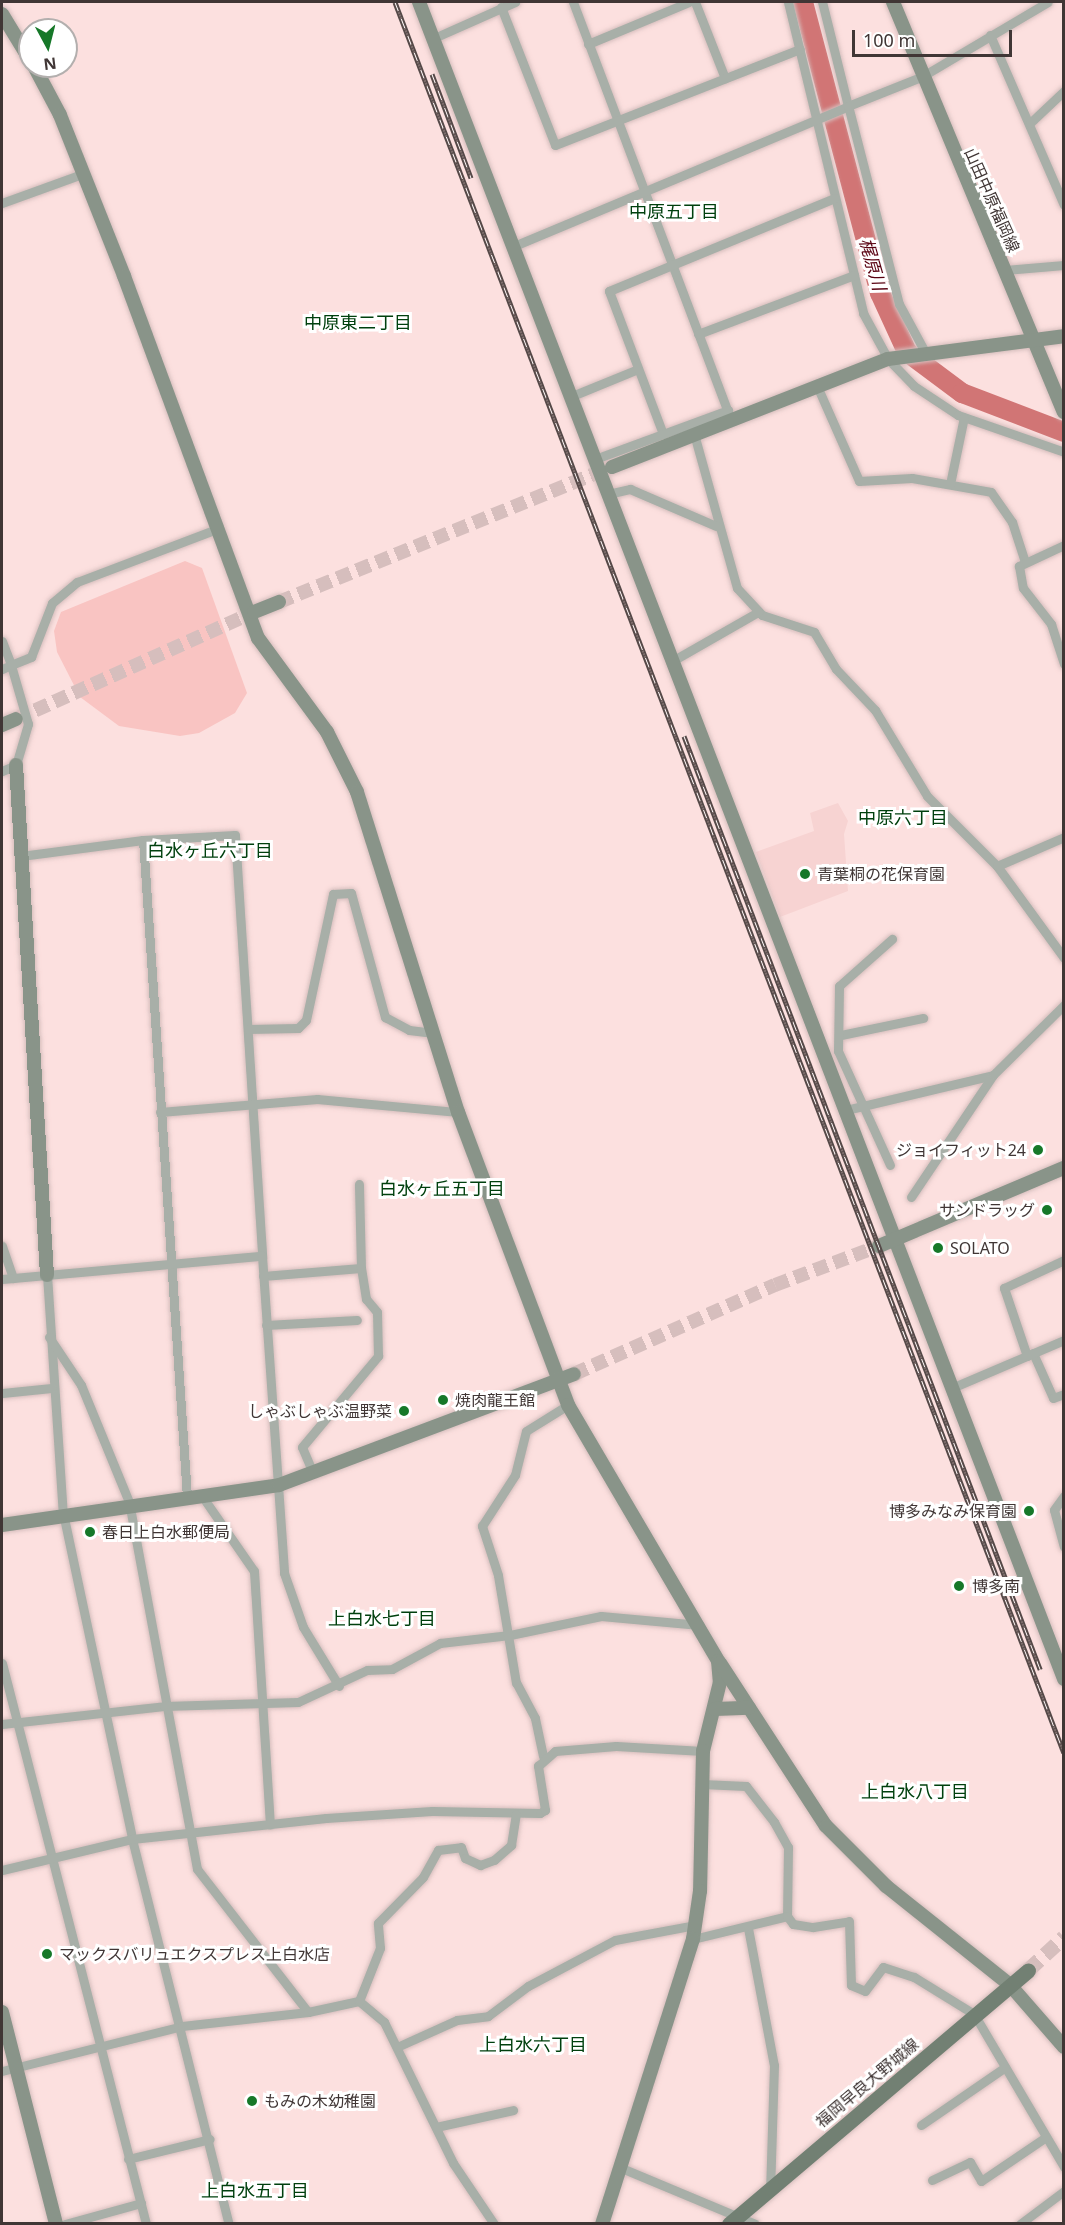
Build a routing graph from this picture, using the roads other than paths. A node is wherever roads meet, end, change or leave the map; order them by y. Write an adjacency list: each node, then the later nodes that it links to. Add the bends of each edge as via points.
1 (419, 2): 13 (street)
2 (515, 2): 10 (street)
3 (573, 2): 15 (street)
4 (689, 2): 15 (street)
5 (695, 2): 19 (street)
6 (788, 2): 16 (street)
7 (822, 2): 21 (street)
8 (893, 2): 17 (street, 山田中原福岡線)
9 (1048, 2): 12 (street)
10 (501, 7): 13 (street); 23 (street, via 555,145)
11 (2, 14): 14 (street)
12 (990, 35): 17 (street); 24 (street)
13 (434, 38): 30 (street)
14 (18, 40)
15 (588, 44): 23 (street)
16 (800, 49): 19 (street); 22 (street)
17 (921, 77): 21 (street); 33 (street, 山田中原福岡線)
18 (39, 78): 25 (street)
19 (725, 78): 23 (street)
20 (1064, 91): 24 (street)
21 (848, 106): 22 (street); 38 (street, via 899,304)
22 (817, 119): 26 (street); 27 (street)
23 (616, 121): 26 (street)
24 (1030, 123): 29 (street)
25 (81, 174): 28 (street); 54 (street)
26 (644, 190): 30 (street); 31 (street)
27 (836, 198): 31 (street); 34 (street)
28 (2, 203)
29 (1064, 205)
30 (514, 246): 42 (street)
31 (671, 265): 35 (street); 40 (street, via 609,291)
32 (1064, 265): 33 (street)
33 (1005, 270): 37 (street, 山田中原福岡線)
34 (854, 275): 35 (street); 39 (street, via 863,313)
35 (698, 334): 44 (street)
36 (1064, 336): 37 (street)
37 (1035, 337): 38 (street); 43 (street, 山田中原福岡線)
38 (923, 352): 39 (street)
39 (890, 359): 41 (street); 45 (street, via 914,386)
40 (638, 369): 42 (street); 47 (street)
41 (817, 386): 44 (street); 51 (street, via 859,481 912,478)
42 (572, 396): 49 (street)
43 (1064, 412)
44 (730, 415): 46 (street); 47 (street)
45 (964, 417): 48 (street); 51 (street)
46 (694, 434): 50 (street); 53 (street)
47 (663, 435): 49 (street)
48 (1064, 452)
49 (595, 459): 52 (street)
50 (612, 466)
51 (950, 484): 56 (street, via 991,492 1012,522)
52 (608, 494): 53 (street, via 630,489); 61 (street)
53 (716, 526): 59 (street, via 732,579)
54 (219, 528): 63 (street, via 77,582 52,603 31,657); 78 (street, via 258,638 342,758)
55 (1064, 545): 56 (street)
56 (1024, 560): 62 (street, via 1019,566 1023,588 1051,624)
57 (279, 602): 58 (street)
58 (254, 612)
59 (758, 612): 61 (street); 72 (street, via 814,632 832,664 875,710 927,795)
60 (2, 641): 63 (street)
61 (674, 660): 83 (street)
62 (1064, 664)
63 (12, 665): 64 (street); 67 (street, via 28,724)
64 (2, 669)
65 (16, 719): 66 (street)
66 (2, 725)
67 (16, 765): 68 (street); 71 (street)
68 (2, 771)
69 (1064, 837): 72 (street)
70 (143, 840): 71 (street); 77 (street, via 235,835); 84 (street)
71 (21, 856): 97 (street)
72 (997, 866): 74 (street)
73 (892, 939): 79 (street, via 839,986)
74 (1064, 958)
75 (1064, 1005): 80 (street)
76 (923, 1018): 79 (street)
77 (248, 1029): 78 (street, via 298,1028 306,1020 333,894 351,893 385,1017 409,1030); 81 (street)
78 (434, 1033): 85 (street)
79 (841, 1035): 82 (street, via 838,1051)
80 (993, 1075): 82 (street); 89 (street)
81 (251, 1101): 84 (street); 85 (street, via 327,1100); 93 (street)
82 (859, 1103): 83 (street); 86 (street, via 871,1117)
83 (846, 1110): 90 (street)
84 (160, 1112): 95 (street)
85 (458, 1112): 107 (street)
86 (890, 1165)
87 (1064, 1168): 90 (street)
88 (360, 1184): 96 (street)
89 (911, 1197)
90 (894, 1240): 92 (street); 108 (street)
91 (2, 1246): 99 (street)
92 (879, 1246)
93 (262, 1256): 95 (street); 98 (street)
94 (1064, 1260): 105 (street, via 1004,1288)
95 (169, 1264): 97 (street); 117 (street)
96 (361, 1268): 98 (street); 113 (street, via 366,1299 377,1312 378,1356 302,1447)
97 (47, 1275): 99 (street); 103 (street)
98 (263, 1276): 102 (street)
99 (13, 1278): 100 (street)
100 (2, 1279)
101 (357, 1320): 102 (street)
102 (266, 1325): 114 (street)
103 (49, 1337): 109 (street); 118 (street, via 81,1385)
104 (1063, 1342): 105 (street)
105 (1030, 1355): 108 (street); 111 (street, via 1053,1398)
106 (574, 1374): 107 (street)
107 (558, 1380): 112 (street); 113 (street)
108 (954, 1387): 125 (street)
109 (52, 1388): 110 (street); 119 (street)
110 (2, 1393)
111 (1064, 1394)
112 (568, 1405): 122 (street); 123 (street, via 526,1431 515,1475 482,1526)
113 (313, 1473): 114 (street)
114 (279, 1485): 115 (street); 128 (street, via 284,1574 303,1626)
115 (202, 1496): 117 (street); 129 (street, via 254,1571)
116 (1064, 1496): 121 (street, via 1054,1510)
117 (187, 1498): 118 (street)
118 (129, 1502): 119 (street); 130 (street)
119 (63, 1513): 120 (street); 133 (street)
120 (2, 1525)
121 (1064, 1547)
122 (700, 1625): 123 (street, via 601,1616); 124 (street)
123 (510, 1635): 128 (street, via 440,1643 392,1669 367,1670); 137 (street, via 516,1683 535,1718)
124 (718, 1661): 131 (street); 132 (street)
125 (1061, 1661): 127 (street)
126 (2, 1663): 134 (street)
127 (1064, 1678)
128 (339, 1686): 129 (street, via 298,1702)
129 (261, 1705): 130 (street); 140 (street)
130 (164, 1706): 133 (street); 141 (street)
131 (749, 1708): 132 (street); 149 (street, via 804,1795 858,1860)
132 (715, 1709): 136 (street)
133 (103, 1712): 134 (street); 142 (street)
134 (18, 1722): 135 (street); 143 (street)
135 (2, 1724)
136 (703, 1751): 137 (street, via 616,1746); 138 (street)
137 (543, 1756): 139 (street, via 538,1775 545,1810)
138 (702, 1784): 145 (street, via 746,1786 774,1822 788,1847); 147 (street)
139 (516, 1814): 140 (street, via 432,1811); 150 (street, via 511,1845 494,1860 480,1865 465,1858 461,1847 438,1850 423,1877 378,1923 380,1948)
140 (270, 1824): 141 (street)
141 (187, 1834): 142 (street); 152 (street, via 206,1884)
142 (132, 1839): 143 (street); 154 (street)
143 (51, 1857): 144 (street); 155 (street)
144 (2, 1870)
145 (788, 1917): 146 (street); 153 (street, via 793,1924 813,1927 849,1921 853,1931 849,1971 856,1990 865,1991 883,1967 914,1977)
146 (748, 1928): 147 (street); 171 (street, via 774,2065)
147 (694, 1932): 156 (street, via 615,1940 528,1986 488,2016 457,2020); 166 (street)
148 (1028, 1970): 149 (main road, 福岡早良大野城線)
149 (1010, 1985): 153 (main road, 福岡早良大野城線); 157 (street)
150 (359, 2001): 152 (street); 156 (street, via 384,2022)
151 (2, 2012): 159 (street)
152 (308, 2012): 154 (street)
153 (975, 2014): 158 (street); 171 (main road, 福岡早良大野城線)
154 (182, 2026): 155 (street); 164 (street)
155 (99, 2046): 159 (street); 165 (street)
156 (397, 2047): 162 (street)
157 (1064, 2047)
158 (1004, 2068): 161 (street); 163 (street)
159 (8, 2069): 175 (street)
160 (513, 2110): 162 (street)
161 (921, 2125)
162 (436, 2127): 179 (street)
163 (1046, 2137): 167 (street); 168 (street, via 981,2181 970,2162)
164 (210, 2139): 165 (street); 178 (street)
165 (128, 2159): 173 (street)
166 (619, 2167): 174 (street); 180 (street)
167 (1064, 2167)
168 (945, 2174): 169 (street); 170 (street)
169 (932, 2180)
170 (951, 2184)
171 (770, 2189): 174 (main road, 福岡早良大野城線)
172 (1064, 2191): 182 (street)
173 (141, 2203): 176 (street); 177 (street)
174 (733, 2220): 181 (street)
175 (56, 2223)
176 (65, 2223)
177 (146, 2223)
178 (229, 2223)
179 (494, 2223)
180 (602, 2223)
181 (755, 2223)
182 (1020, 2223)

